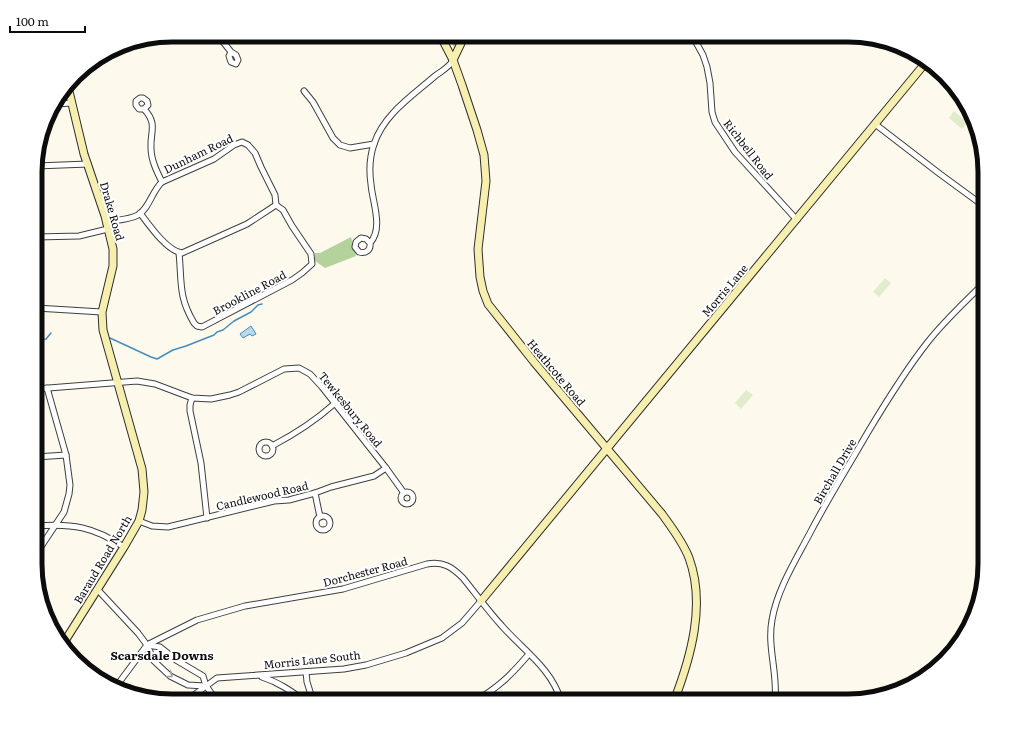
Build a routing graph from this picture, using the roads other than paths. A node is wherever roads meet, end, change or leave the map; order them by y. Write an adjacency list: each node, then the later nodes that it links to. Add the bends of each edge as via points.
1 (222, 42): 5 (street)
2 (444, 42): 6 (street, Heathcote Road)
3 (462, 42): 6 (street)
4 (696, 42): 21 (street, Richbell Road, via 707,67 715,122 735,152)
5 (231, 52)
6 (453, 60): 14 (street, via 450,66 437,74 388,118); 37 (street, Heathcote Road, via 477,130 484,160 486,181 478,249 480,278 488,304)
7 (923, 66): 13 (street, Morris Lane)
8 (304, 91): 14 (street, via 313,102 332,138 340,145 350,148)
9 (69, 93): 10 (street, Drake Road)
10 (72, 103): 11 (street); 15 (street, Drake Road)
11 (62, 104)
12 (144, 109): 17 (street, via 149,114 153,129 150,149)
13 (875, 124): 18 (street); 21 (street, Morris Lane)
14 (374, 144): 25 (street, via 370,173 376,229)
15 (88, 164): 16 (street); 22 (street, Drake Road)
16 (42, 166)
17 (162, 182): 19 (street, Dunham Road, via 214,159 242,142 256,152 275,195); 20 (street, Dunham Road)
18 (978, 202)
19 (276, 205): 26 (street, via 247,224); 26 (street, Brookline Road, via 283,210 311,254 312,264 292,280 202,327 194,323 183,300)
20 (140, 214): 22 (street); 26 (street, via 153,231)
21 (797, 220): 37 (street, Morris Lane)
22 (106, 222): 23 (street, Drake Road)
23 (108, 230): 24 (street, via 80,236); 29 (street, Drake Road, via 113,266)
24 (42, 237)
25 (370, 242)
26 (179, 253)
27 (978, 289): 67 (street, Birchall Drive, via 925,345 906,372 823,508 796,558 772,618)
28 (42, 308): 29 (street)
29 (102, 312): 30 (street, Drake Road)
30 (106, 342): 31 (street, Baraud Road North)
31 (118, 383): 33 (street, Tewkesbury Road); 34 (street, Tewkesbury Road, via 149,382); 45 (street, Baraud Road North, via 142,469 144,492)
32 (42, 388): 33 (street, Tewkesbury Road)
33 (47, 388): 38 (street)
34 (192, 398): 35 (street, Tewkesbury Road, via 230,396 278,372 294,368 310,374); 44 (street, via 190,411 201,463)
35 (334, 404): 36 (street, via 312,423); 40 (street, Tewkesbury Road)
36 (272, 446)
37 (607, 449): 48 (street, Morris Lane); 66 (street, Heathcote Road, via 671,526 683,545 692,568 696,617 690,650)
38 (66, 455): 39 (street); 46 (street, via 70,477 69,494 64,512)
39 (42, 457)
40 (386, 468): 41 (street, Candlewood Road, via 374,476); 42 (street, Tewkesbury Road)
41 (315, 493): 43 (street); 44 (street, Candlewood Road)
42 (404, 493)
43 (320, 517)
44 (207, 518): 45 (street, Candlewood Road, via 168,527 152,526)
45 (139, 521): 50 (street, Baraud Road North)
46 (56, 524): 47 (street); 49 (street); 50 (street, via 97,532)
47 (42, 525)
48 (537, 532): 52 (street, Morris Lane South)
49 (42, 545)
50 (124, 547): 51 (street, Baraud Road North)
51 (98, 590): 53 (street, Baraud Road North); 54 (street)
52 (481, 601): 54 (street, Dorchester Road, via 456,571 442,563 432,563 343,589 233,608 197,620); 55 (street, Dorchester Road); 56 (street, Morris Lane South, via 462,623 426,646 366,665)
53 (66, 639)
54 (147, 645): 58 (street, Dorchester Road); 59 (street, via 160,647 203,676); 59 (street, one-way to 59, via 154,661 170,676 188,685)
55 (529, 654): 64 (street, via 508,677); 65 (street, Dorchester Road, via 550,678)
56 (306, 672): 57 (street, Morris Lane South); 63 (street)
57 (260, 676): 59 (street, Morris Lane South, via 217,678); 62 (street, via 278,683)
58 (119, 683)
59 (206, 686): 60 (street, Morris Lane South); 61 (street)
60 (196, 694)
61 (212, 694)
62 (294, 694)
63 (311, 694)
64 (486, 694)
65 (558, 694)
66 (676, 694)
67 (775, 694)

